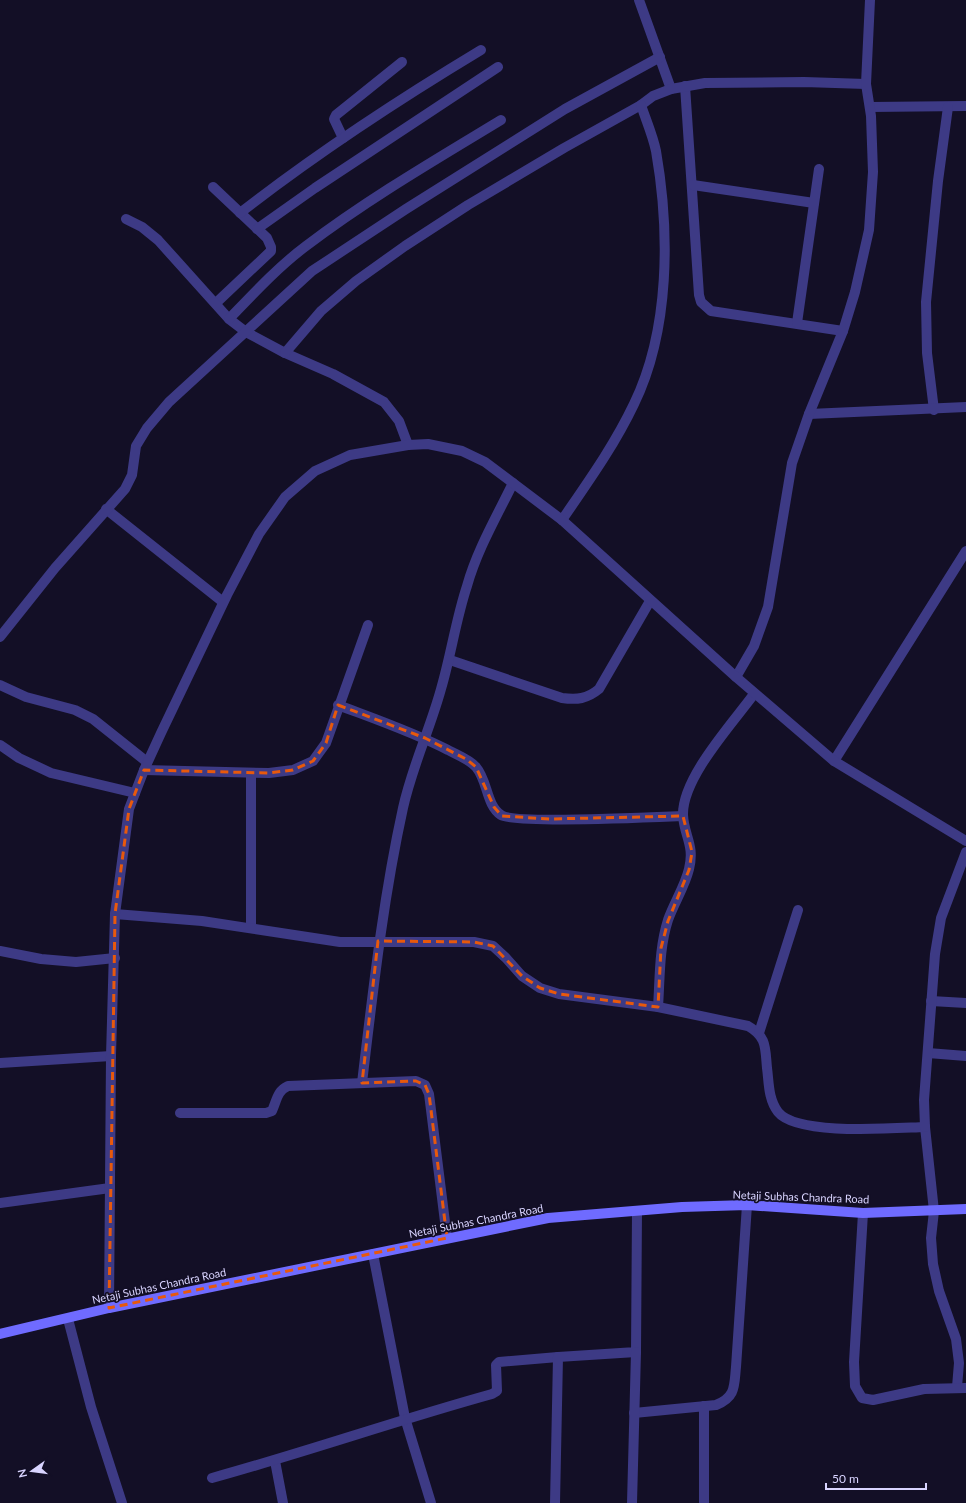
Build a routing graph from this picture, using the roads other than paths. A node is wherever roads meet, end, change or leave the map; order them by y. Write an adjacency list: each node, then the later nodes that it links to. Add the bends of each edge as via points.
1 (639, 0): 4 (street)
2 (870, 0): 7 (street)
3 (481, 50): 15 (street, via 391,104)
4 (660, 57): 9 (street); 27 (street, via 565,109 344,249 312,271)
5 (402, 62): 15 (street, via 336,114 335,125)
6 (498, 67): 22 (street)
7 (866, 84): 8 (street, via 757,82); 12 (street)
8 (685, 86): 9 (street); 17 (street)
9 (671, 88): 10 (street)
10 (641, 105): 28 (street, via 468,205 405,246 356,281 321,311); 35 (street, via 656,150 662,197 665,257 662,308 652,357 635,403 606,456)
11 (966, 106): 13 (street)
12 (870, 107): 13 (street); 26 (street, via 873,172 869,230)
13 (948, 107): 30 (street, via 935,204 926,302 927,352)
14 (500, 120): 24 (street, via 408,177 306,246 273,274)
15 (343, 138): 20 (street)
16 (819, 169): 19 (street)
17 (693, 185): 19 (street); 25 (street, via 699,295 702,302 711,311)
18 (213, 187): 20 (street)
19 (814, 203): 25 (street)
20 (240, 213): 22 (street)
21 (126, 219): 23 (street, via 142,227 158,240)
22 (257, 229): 23 (street, via 270,243 270,251)
23 (216, 304): 24 (street)
24 (229, 319): 27 (street)
25 (797, 323): 26 (street)
26 (843, 331): 31 (street)
27 (246, 332): 28 (street); 34 (street, via 169,402 147,428 136,446 132,475 125,489)
28 (285, 352): 32 (street, via 333,374 384,402 399,421)
29 (966, 408): 30 (street)
30 (934, 410): 31 (street)
31 (809, 414): 42 (street, via 792,463 768,607 754,646)
32 (408, 445): 33 (street, via 428,444 462,451 485,462); 38 (street, via 350,455 315,471 285,497 259,534)
33 (513, 483): 35 (street); 41 (street, via 478,555 467,585)
34 (106, 509): 38 (street); 40 (street)
35 (562, 520): 37 (street)
36 (966, 551): 48 (street)
37 (650, 601): 41 (street, via 599,689 589,697 576,700 562,698); 42 (street)
38 (224, 602): 49 (street)
39 (368, 624): 45 (street)
40 (0, 637)
41 (450, 660): 46 (street)
42 (736, 678): 44 (street)
43 (0, 685): 49 (street, via 26,697 75,710 94,719)
44 (754, 694): 48 (street); 52 (street, via 702,763 687,791)
45 (338, 704): 46 (street); 50 (street, via 326,743 313,761 293,770)
46 (425, 738): 52 (street, via 466,759 476,767 494,807 502,816 513,819 550,819); 58 (street, via 412,771 403,808)
47 (0, 745): 51 (street, via 19,758 51,773)
48 (834, 761): 53 (street)
49 (145, 766): 50 (street); 51 (street)
50 (251, 773): 57 (street)
51 (135, 794): 56 (street, via 129,809)
52 (683, 816): 63 (street, via 692,852 689,870 668,921 661,948)
53 (966, 841)
54 (966, 852): 61 (street, via 941,918)
55 (798, 910): 64 (street)
56 (115, 914): 57 (street); 60 (street)
57 (251, 928): 58 (street, via 340,942)
58 (378, 941): 63 (street, via 474,942 492,946 522,976 540,988 559,994); 69 (street)
59 (0, 951): 60 (street, via 41,959 76,962)
60 (114, 958): 66 (street)
61 (931, 1001): 62 (street); 65 (street)
62 (966, 1003)
63 (658, 1007): 64 (street, via 748,1026)
64 (759, 1033): 71 (street, via 765,1046 770,1096 778,1112 787,1119 805,1125 837,1128)
65 (928, 1053): 67 (street); 71 (street)
66 (111, 1056): 68 (street); 72 (street)
67 (966, 1056)
68 (0, 1063)
69 (362, 1083): 70 (street, via 288,1086 282,1088 272,1111 266,1113); 79 (street, via 416,1082 425,1085 430,1094)
70 (180, 1113)
71 (924, 1127): 77 (street)
72 (110, 1188): 73 (street); 81 (street)
73 (0, 1203)
74 (747, 1206): 76 (main road, Netaji Subhas Chandra Road); 78 (main road, Netaji Subhas Chandra Road); 87 (street, via 733,1392 726,1401)
75 (966, 1209): 77 (main road, Netaji Subhas Chandra Road)
76 (637, 1211): 79 (main road, Netaji Subhas Chandra Road, via 548,1218); 84 (street)
77 (934, 1211): 78 (main road, Netaji Subhas Chandra Road); 86 (street, via 933,1264 939,1291 956,1339)
78 (863, 1212): 86 (street, via 854,1362 855,1386 862,1398 873,1400 924,1389)
79 (447, 1238): 80 (main road, Netaji Subhas Chandra Road)
80 (374, 1254): 81 (main road, Netaji Subhas Chandra Road); 89 (street)
81 (109, 1308): 82 (main road, Netaji Subhas Chandra Road)
82 (68, 1319): 83 (main road, Netaji Subhas Chandra Road); 92 (street, via 91,1407)
83 (0, 1334)
84 (636, 1352): 85 (street); 88 (street)
85 (558, 1357): 89 (street, via 499,1362 496,1365 497,1391 492,1394); 95 (street)
86 (962, 1387)
87 (704, 1406): 88 (street); 97 (street)
88 (634, 1413): 96 (street)
89 (405, 1418): 90 (street); 94 (street)
90 (275, 1461): 91 (street); 93 (street)
91 (212, 1478)
92 (122, 1503)
93 (283, 1503)
94 (431, 1503)
95 (555, 1503)
96 (632, 1503)
97 (704, 1503)

